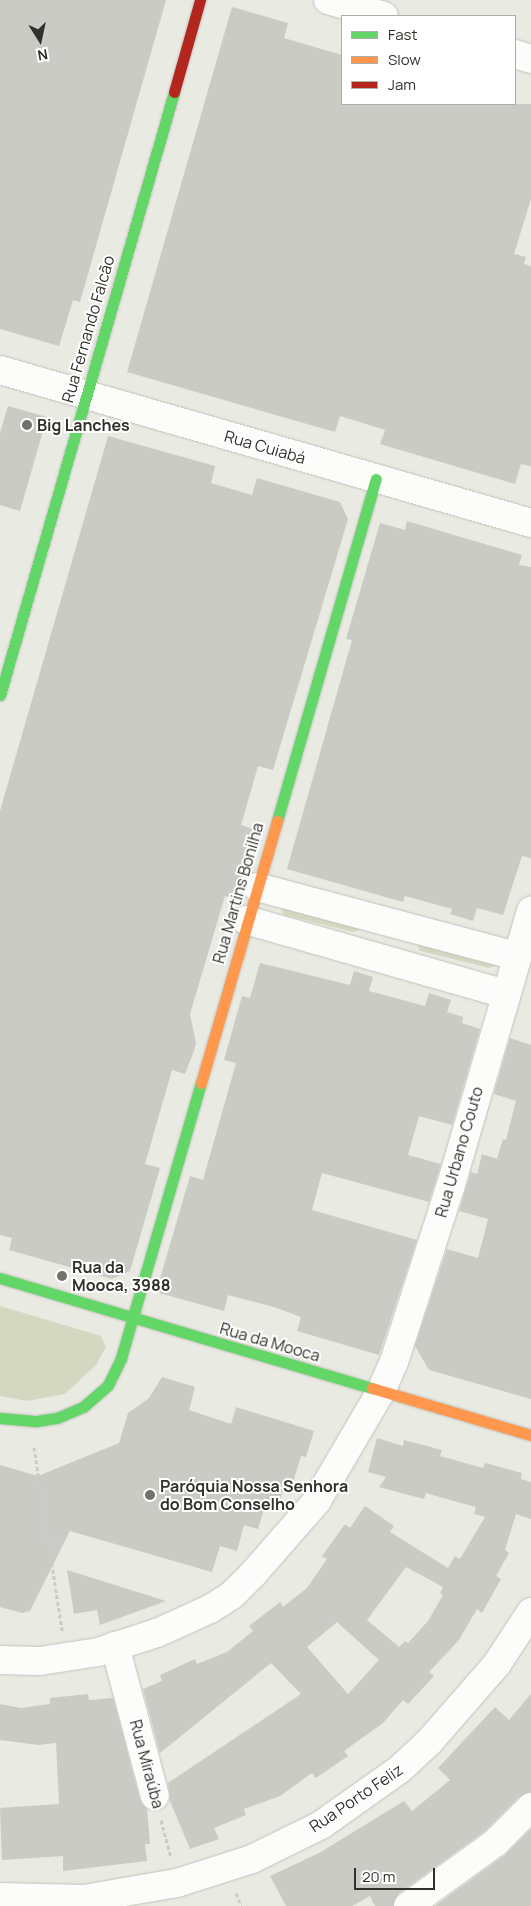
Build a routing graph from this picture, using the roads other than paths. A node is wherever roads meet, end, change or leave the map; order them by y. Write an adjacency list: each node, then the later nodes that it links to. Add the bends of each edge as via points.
1 (200, 0): 7 (main road, Rua Fernando Falcão)
2 (328, 0): 3 (street)
3 (380, 15)
4 (516, 54): 5 (street)
5 (531, 59)
6 (0, 370): 7 (street, Rua Cuiabá)
7 (86, 395): 8 (street, Rua Cuiabá); 10 (main road, Rua Fernando Falcão)
8 (376, 479): 9 (street, Rua Cuiabá); 11 (main road, Rua Martins Bonilha)
9 (531, 523)
10 (0, 696)
11 (257, 887): 13 (main road, Rua Martins Bonilha); 14 (street)
12 (531, 911): 15 (street, Rua Urbano Couto)
13 (246, 920): 16 (street); 19 (main road, Rua Martins Bonilha)
14 (392, 923): 15 (street); 16 (street)
15 (518, 956): 17 (street, Rua Urbano Couto)
16 (384, 958): 17 (street)
17 (505, 994): 20 (street, Rua Urbano Couto, via 447,1197 394,1362)
18 (0, 1278): 19 (main road, Rua da Mooca)
19 (133, 1316): 20 (main road, Rua da Mooca); 21 (main road, Rua Martins Bonilha, via 121,1358 108,1385 83,1407 57,1418 30,1421)
20 (381, 1391): 22 (main road, Rua da Mooca); 24 (street, Rua Urbano Couto, via 316,1502 289,1537 232,1595 157,1633)
21 (0, 1418)
22 (531, 1435)
23 (531, 1612): 28 (street, Rua Porto Feliz, via 497,1664 429,1742 400,1769 321,1825 252,1859 177,1883 84,1899)
24 (116, 1646): 25 (street, Rua Urbano Couto, via 67,1658); 26 (street, Rua Miraúba)
25 (0, 1660)
26 (155, 1796)
27 (531, 1807): 29 (street, via 496,1843)
28 (0, 1897)
29 (408, 1906)

